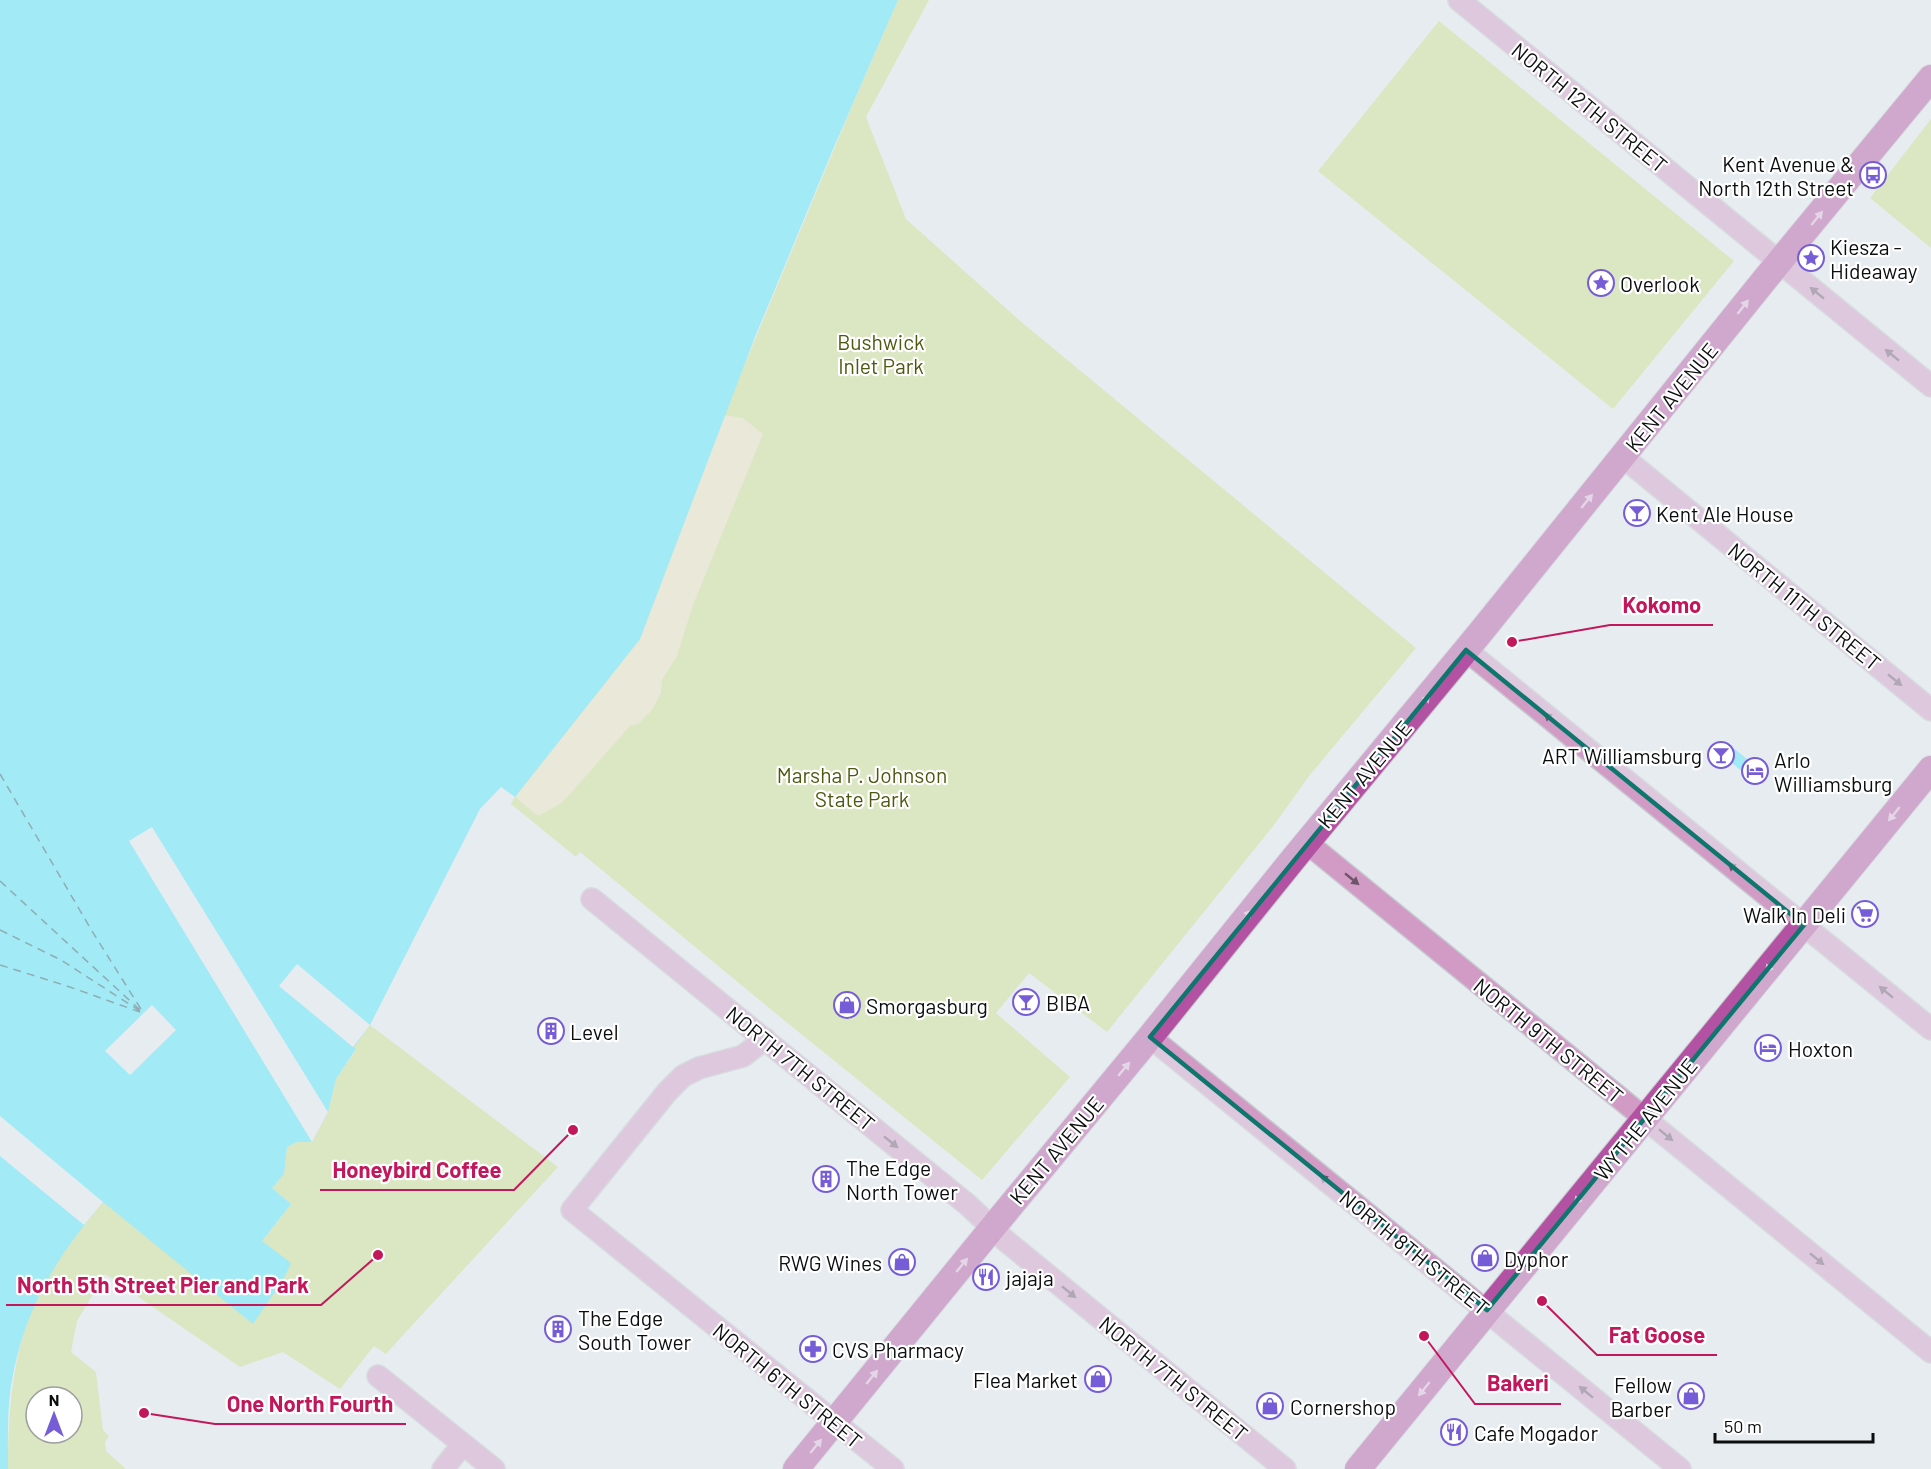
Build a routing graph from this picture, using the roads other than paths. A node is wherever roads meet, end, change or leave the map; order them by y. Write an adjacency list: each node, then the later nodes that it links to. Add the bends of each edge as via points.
1 (1459, 0): 3 (street, NORTH 12TH STREET)
2 (1931, 78): 3 (main road, KENT AVENUE, one-way to 2)
3 (1780, 263): 4 (street, one-way to 3); 5 (main road, KENT AVENUE, one-way to 3)
4 (1931, 386)
5 (1623, 457): 6 (main road, KENT AVENUE, one-way to 5); 7 (street, NORTH 11TH STREET, one-way to 7)
6 (1466, 650): 9 (main road, KENT AVENUE, one-way to 6); 11 (street, one-way to 6)
7 (1931, 710)
8 (1931, 769): 11 (main road, WYTHE AVENUE, one-way to 11)
9 (1306, 842): 13 (main road, KENT AVENUE, one-way to 9); 15 (street, NORTH 9TH STREET, one-way to 15)
10 (592, 899): 14 (street, NORTH 7TH STREET)
11 (1804, 925): 12 (street, one-way to 11); 15 (main road, WYTHE AVENUE, one-way to 15)
12 (1931, 1029)
13 (1150, 1037): 16 (main road, KENT AVENUE, one-way to 13); 17 (street, NORTH 8TH STREET, one-way to 13)
14 (765, 1039): 16 (street, NORTH 7TH STREET, one-way to 16); 20 (street, NORTH 6TH STREET, via 742,1056 683,1076 572,1210)
15 (1645, 1119): 17 (main road, WYTHE AVENUE, one-way to 17); 18 (street, NORTH 9TH STREET, one-way to 18)
16 (993, 1227): 20 (main road, KENT AVENUE, one-way to 16); 26 (street, NORTH 7TH STREET, one-way to 26)
17 (1487, 1311): 27 (main road, WYTHE AVENUE, one-way to 27); 28 (street, NORTH 8TH STREET, one-way to 17)
18 (1931, 1352)
19 (378, 1376): 21 (street)
20 (835, 1422): 24 (main road, KENT AVENUE, one-way to 20); 25 (street, NORTH 6TH STREET)
21 (464, 1444): 22 (street); 23 (street)
22 (443, 1469)
23 (494, 1469)
24 (796, 1469)
25 (893, 1469)
26 (1285, 1469)
27 (1358, 1469)
28 (1680, 1469)

